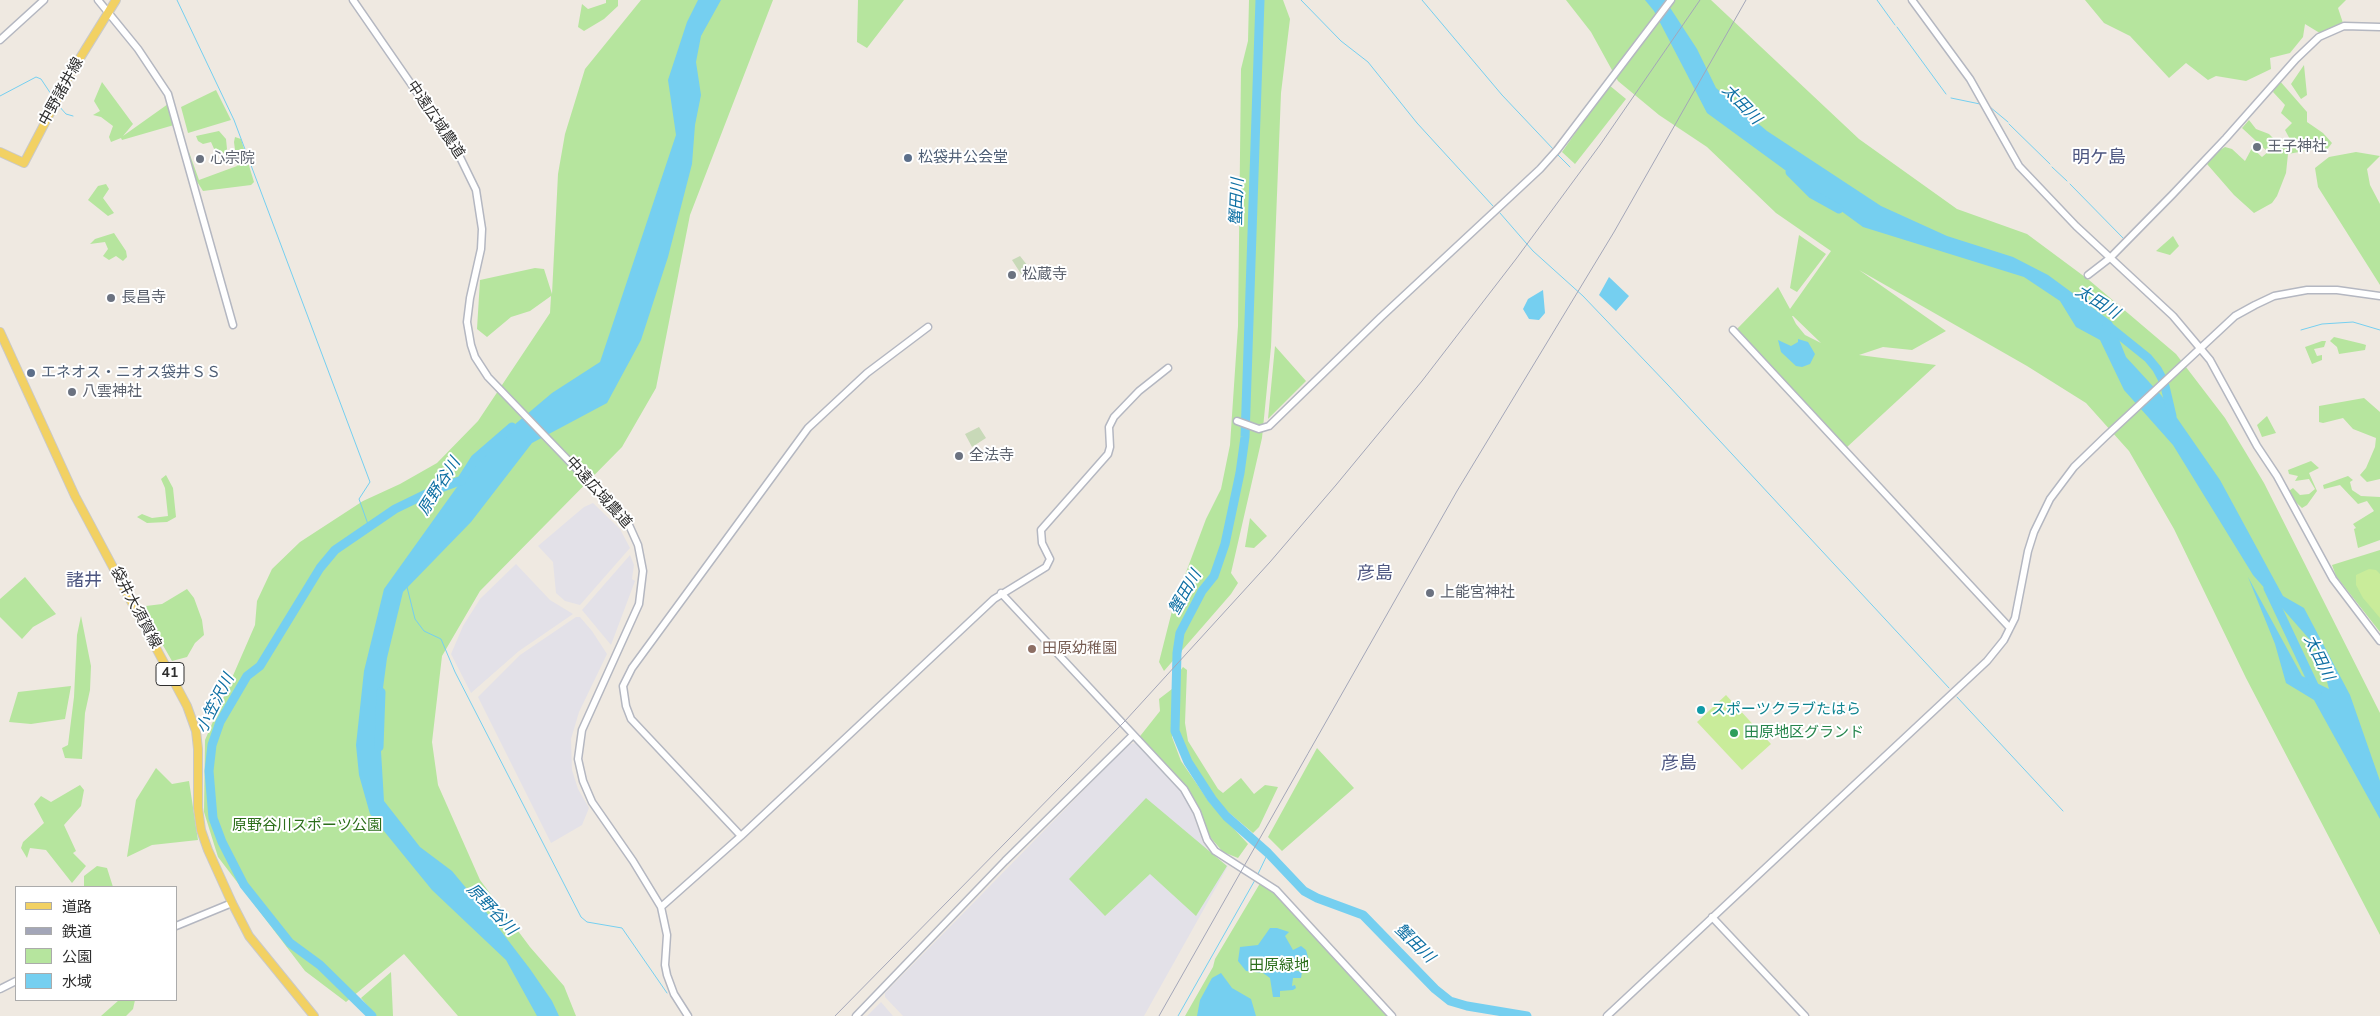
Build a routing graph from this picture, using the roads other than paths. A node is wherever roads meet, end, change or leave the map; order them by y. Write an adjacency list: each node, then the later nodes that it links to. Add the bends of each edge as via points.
1 (44, 0): 9 (street)
2 (98, 0): 7 (street)
3 (116, 0): 7 (main road, 中野諸井線)
4 (353, 0): 27 (street, 中遠広域農道, via 456,149 472,179 482,229 480,262 468,311 468,332 475,357 503,394 622,515 634,533 641,553 643,582 639,604 582,730 580,768 584,787 592,802)
5 (1671, 0): 20 (street, via 1540,168 1269,426 1259,429)
6 (1912, 0): 11 (street, via 1970,79 2019,166)
7 (108, 11): 10 (main road, 中野諸井線, via 24,163); 14 (street, via 146,59 168,94)
8 (2380, 27): 11 (street, via 2344,26 2319,37)
9 (0, 40)
10 (0, 152)
11 (2110, 258): 12 (street); 18 (street, via 2173,316)
12 (2088, 275)
13 (2380, 296): 18 (street, via 2320,289 2274,296 2235,316)
14 (232, 325)
15 (928, 327): 25 (street, via 867,373 808,428 632,668 623,686 631,719)
16 (1732, 330): 22 (street)
17 (0, 332): 26 (main road, 袋井大須賀線 / 41, via 75,496 187,706 196,730 201,830)
18 (2201, 348): 22 (street, via 2064,479 2046,507 2028,551 2021,594); 23 (street, via 2225,384 2332,578)
19 (1168, 368): 21 (street, via 1114,417 1109,427 1108,454 1041,530 1049,564)
20 (1237, 421)
21 (1001, 594): 24 (street); 25 (street)
22 (2010, 628): 28 (street, via 1987,661)
23 (2380, 641)
24 (1133, 735): 34 (street, via 1005,861); 35 (street, via 1184,789 1215,851 1262,880 1288,902)
25 (741, 836): 27 (street)
26 (232, 903): 29 (street); 32 (main road, 袋井大須賀線 / 41, via 249,936)
27 (661, 907): 33 (street, 中遠広域農道, via 667,936 667,975)
28 (1712, 917): 36 (street); 37 (street)
29 (178, 925)
30 (15, 982): 31 (street)
31 (0, 989)
32 (314, 1016)
33 (688, 1016)
34 (856, 1016)
35 (1392, 1016)
36 (1607, 1016)
37 (1805, 1016)

